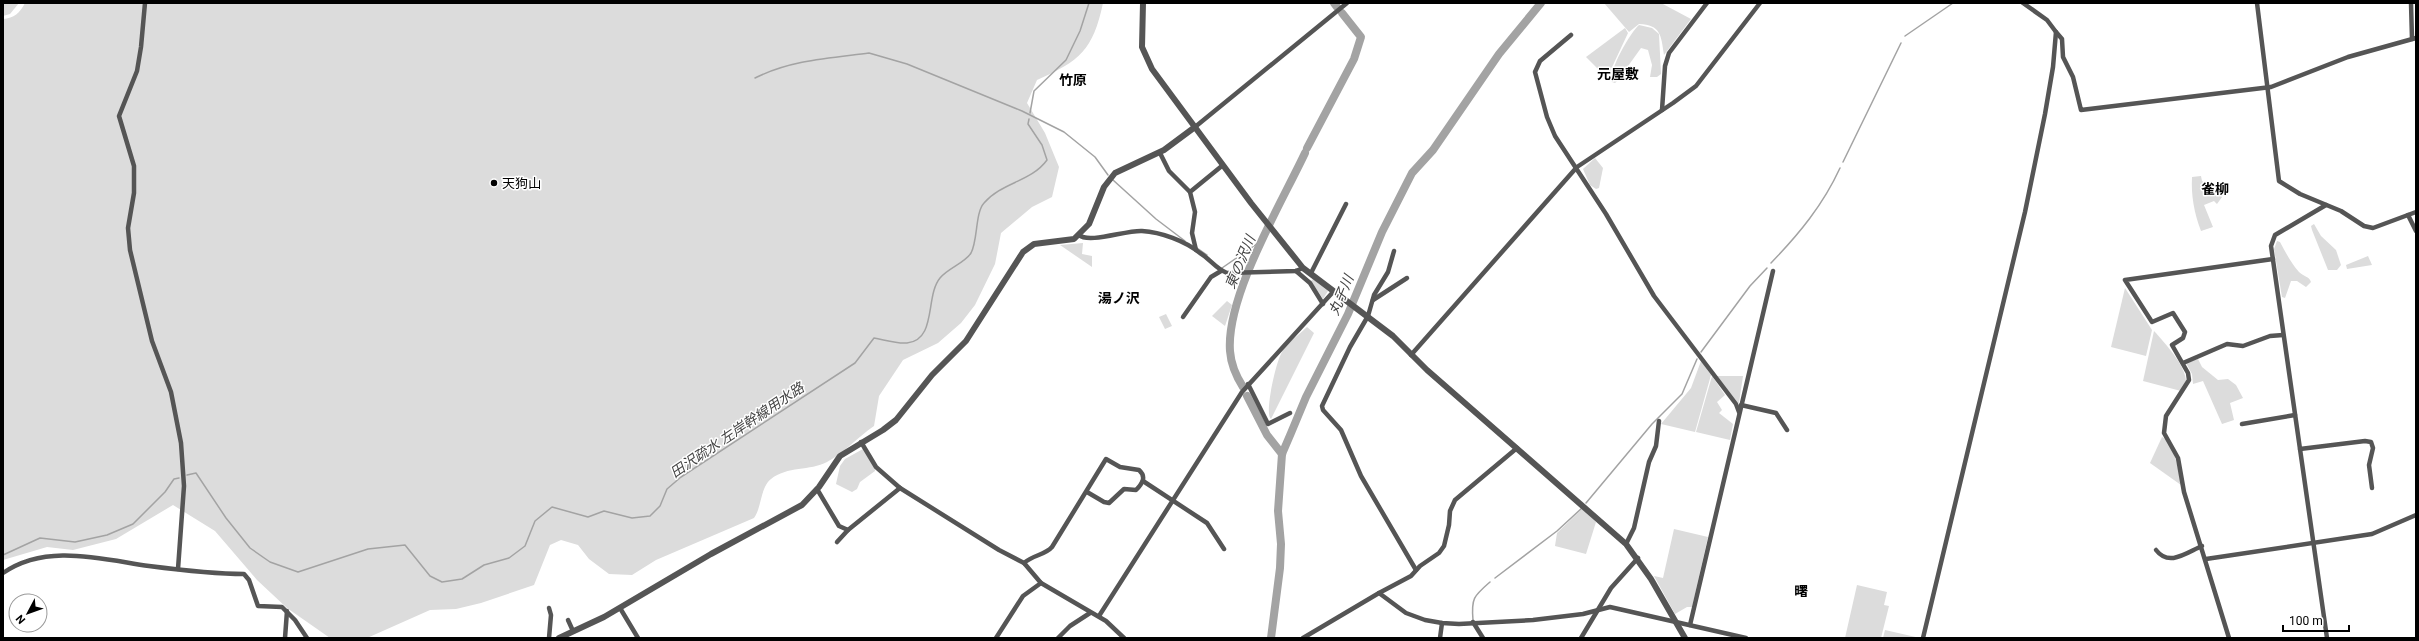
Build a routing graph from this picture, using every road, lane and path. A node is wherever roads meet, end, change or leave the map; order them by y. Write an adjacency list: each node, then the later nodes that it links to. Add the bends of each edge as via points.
1 (145, 3): 70 (street, via 137,71 119,116 134,166 134,193 128,228 130,250 152,340 171,392 181,443 184,486)
2 (1143, 3): 14 (street, via 1142,47 1145,58)
3 (1347, 3): 14 (street)
4 (1707, 3): 13 (street, via 1669,53 1665,66)
5 (1760, 3): 13 (street, via 1696,86)
6 (2023, 3): 9 (street, via 2047,20)
7 (2257, 3): 12 (street)
8 (2411, 3): 11 (street)
9 (2056, 32): 12 (street, via 2062,39 2063,58 2073,77 2081,110); 101 (street, via 2045,114 2025,212)
10 (1571, 35): 17 (street, via 1540,61 1535,72 1555,136)
11 (2414, 39): 12 (street, via 2348,57)
12 (2267, 88): 20 (street, via 2279,181)
13 (1662, 110): 17 (street)
14 (1195, 127): 15 (street); 16 (street)
15 (1160, 153): 18 (street, via 1169,171); 24 (street, via 1112,176 1104,187 1089,224)
16 (1223, 165): 18 (street); 28 (street)
17 (1577, 168): 40 (street); 44 (street, via 1654,296 1736,404)
18 (1190, 192): 25 (street, via 1195,212 1192,233)
19 (1346, 204): 32 (street)
20 (2326, 205): 22 (street, via 2341,211 2360,225 2373,228); 27 (street, via 2275,235 2272,241)
21 (2416, 212): 22 (street)
22 (2408, 215): 23 (street)
23 (2416, 231)
24 (1079, 235): 25 (street, via 1087,239 1143,231 1163,235); 50 (street, via 1066,241 1034,244 1023,252 966,340 932,375 896,420)
25 (1196, 250): 30 (street)
26 (1394, 251): 35 (street, via 1388,272 1376,289)
27 (2273, 259): 39 (street); 41 (street, via 2125,280 2152,322 2170,314 2177,317 2184,336 2172,345)
28 (1303, 268): 29 (street); 32 (street)
29 (1296, 270): 30 (street, via 1251,273); 36 (street, via 1310,283)
30 (1221, 271): 38 (street, via 1211,277)
31 (1773, 271): 43 (street)
32 (1311, 273): 34 (street)
33 (1407, 278): 35 (street)
34 (1335, 293): 36 (street); 37 (street)
35 (1373, 300): 37 (street)
36 (1323, 304): 42 (street)
37 (1368, 316): 40 (street); 71 (street, via 1322,406 1341,430 1361,476)
38 (1183, 317)
39 (2283, 335): 41 (street, via 2270,336 2243,346 2227,344); 46 (street)
40 (1412, 355): 51 (street)
41 (2183, 363): 64 (street, via 2188,373 2188,384 2166,416 2164,433 2178,458 2184,492)
42 (1248, 384): 45 (street, via 1268,424); 58 (street)
43 (1741, 405): 44 (street); 49 (street, via 1776,413)
44 (1739, 412): 85 (street)
45 (1290, 413)
46 (2295, 415): 48 (street); 52 (street)
47 (1659, 421): 63 (street, via 1656,446 1649,462 1634,528)
48 (2242, 424)
49 (1787, 430)
50 (861, 442): 54 (street, via 876,467); 56 (street, via 840,456)
51 (1517, 448): 63 (street); 71 (street, via 1455,500 1450,511 1444,546 1435,557)
52 (2300, 450): 55 (street, via 2371,442 2373,448 2369,465); 62 (street)
53 (1143, 481): 57 (street, via 1136,490 1122,490 1108,503); 57 (street, via 1140,470 1120,467 1106,459); 58 (street)
54 (900, 488): 60 (street); 69 (street)
55 (2372, 488)
56 (817, 489): 60 (street, via 839,526); 76 (street, via 802,504)
57 (1087, 492): 69 (street, via 1048,552 1030,558)
58 (1173, 501): 65 (street, via 1207,523); 80 (street)
59 (2416, 515): 62 (street, via 2372,534)
60 (848, 530): 61 (street)
61 (837, 542)
62 (2314, 542): 68 (street); 103 (street)
63 (1626, 544): 67 (street)
64 (2202, 546): 66 (street, via 2171,559 2163,558); 68 (street)
65 (1224, 548)
66 (2156, 550)
67 (1638, 558): 78 (street, via 1611,588); 82 (street)
68 (2206, 559): 102 (street)
69 (1024, 563): 73 (street)
70 (178, 569): 72 (street, via 73,555 28,561); 77 (street, via 244,574 249,580 258,606 282,606)
71 (1416, 570): 74 (street, via 1404,580)
72 (3, 573)
73 (1041, 583): 79 (street); 92 (street, via 1023,596)
74 (1379, 593): 84 (street, via 1406,613); 95 (street)
75 (549, 608): 89 (street)
76 (620, 608): 86 (street); 91 (street)
77 (287, 611): 87 (street); 88 (street)
78 (1596, 611): 82 (street, via 1618,608); 83 (street, via 1533,620); 98 (street)
79 (1090, 613): 80 (street); 93 (street, via 1070,626)
80 (1099, 616): 94 (street)
81 (568, 620): 86 (street)
82 (1675, 621): 85 (street); 99 (street)
83 (1473, 622): 84 (street); 97 (street)
84 (1442, 623): 96 (street)
85 (1690, 625): 100 (street)
86 (573, 632): 90 (street)
87 (285, 638)
88 (307, 638)
89 (549, 638)
90 (559, 638)
91 (638, 638)
92 (996, 638)
93 (1058, 638)
94 (1124, 638)
95 (1303, 638)
96 (1440, 638)
97 (1484, 638)
98 (1581, 638)
99 (1685, 638)
100 (1746, 638)
101 (1923, 638)
102 (2229, 638)
103 (2327, 638)

